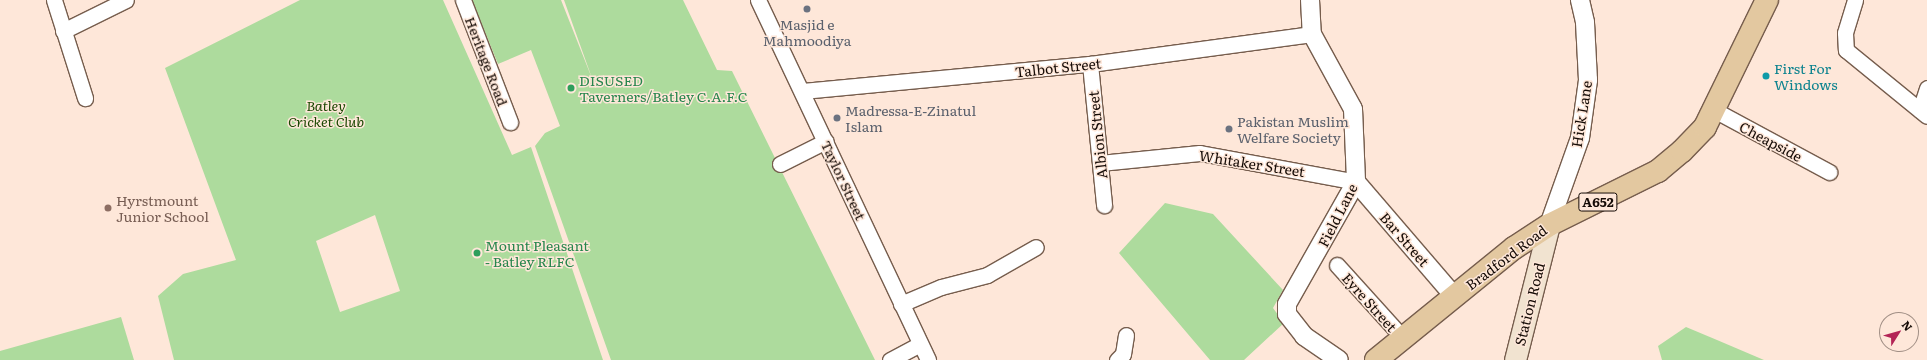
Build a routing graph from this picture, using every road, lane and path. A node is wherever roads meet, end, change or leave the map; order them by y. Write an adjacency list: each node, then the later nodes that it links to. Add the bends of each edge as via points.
1 (54, 0): 9 (street)
2 (126, 0): 9 (street)
3 (463, 0): 17 (street, Heritage Road)
4 (758, 0): 13 (street, Taylor Street)
5 (1310, 0): 10 (street, Field Lane)
6 (1580, 0): 24 (street, Hick Lane, via 1585,22 1588,80 1580,138)
7 (1767, 0): 15 (main road, Bradford Road / A652)
8 (1855, 0): 16 (street, via 1845,33 1846,50)
9 (63, 31): 14 (street)
10 (1312, 34): 11 (street, Talbot Street); 22 (street, Field Lane, via 1353,109)
11 (1090, 64): 13 (street, Talbot Street); 19 (street, Albion Street)
12 (1927, 88): 16 (street)
13 (802, 91): 18 (street, Taylor Street)
14 (85, 98)
15 (1714, 110): 21 (street, Cheapside); 24 (main road, Bradford Road / A652, via 1705,127 1658,171)
16 (1923, 113)
17 (510, 122)
18 (826, 141): 20 (street); 28 (street, Taylor Street)
19 (1100, 163): 22 (street, Whitaker Street, via 1200,153); 23 (street, Albion Street)
20 (780, 164)
21 (1829, 172)
22 (1356, 182): 27 (street, Bar Street); 35 (street, Field Lane, via 1287,304 1287,314 1304,336)
23 (1104, 205)
24 (1549, 225): 27 (main road, Bradford Road / A652); 37 (main road, Station Road)
25 (1036, 246): 28 (street, via 988,275 941,287)
26 (1337, 265): 30 (street, Eyre Street)
27 (1454, 296): 30 (main road, Bradford Road / A652)
28 (901, 304): 31 (street, Taylor Street)
29 (1126, 335): 34 (street, via 1123,354)
30 (1403, 338): 36 (main road, Bradford Road / A652)
31 (920, 344): 32 (street); 33 (street, Taylor Street)
32 (890, 360)
33 (928, 360)
34 (1117, 360)
35 (1339, 360)
36 (1376, 360)
37 (1515, 360)

